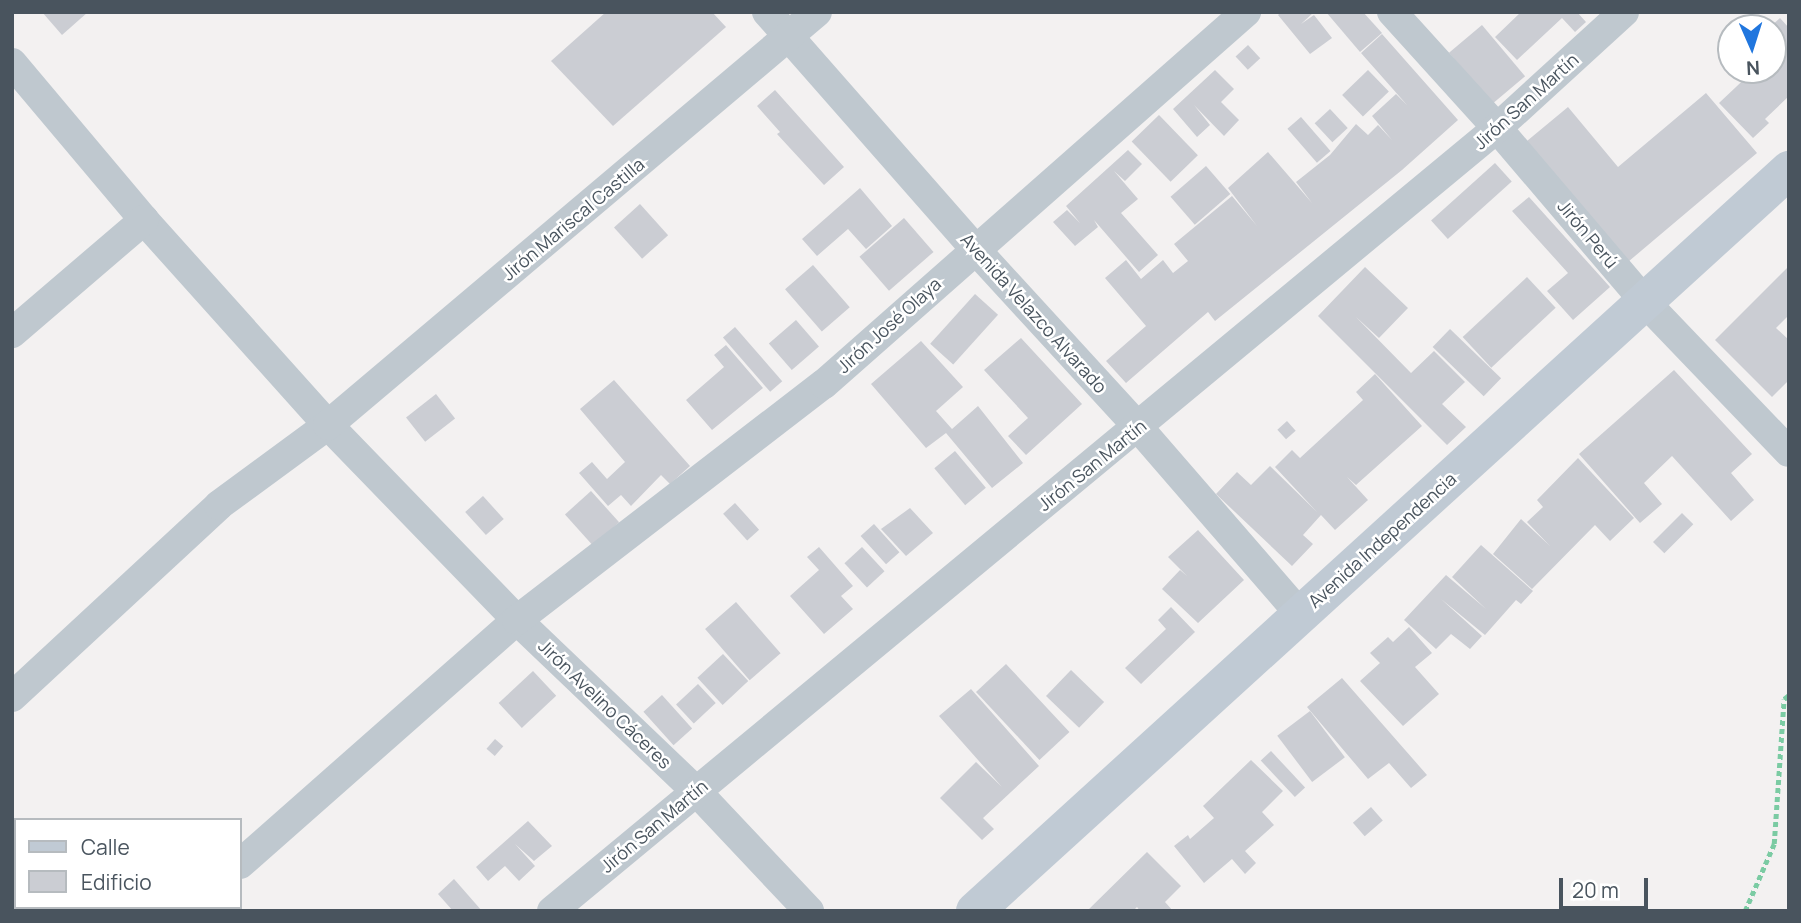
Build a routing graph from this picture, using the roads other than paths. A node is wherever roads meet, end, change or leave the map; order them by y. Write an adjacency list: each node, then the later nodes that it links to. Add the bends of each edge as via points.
1 (767, 12): 6 (street, Avenida Velazco Alvarado)
2 (817, 12): 6 (street, Jirón Mariscal Castilla)
3 (1246, 12): 11 (street, Jirón José Olaya)
4 (1392, 12): 8 (street, Jirón Perú)
5 (1624, 12): 8 (street, Jirón San Martín)
6 (789, 38): 11 (street, Avenida Velazco Alvarado); 14 (street, Jirón Mariscal Castilla)
7 (12, 63): 10 (street, Jirón Avelino Cáceres)
8 (1497, 128): 12 (street, Jirón Perú); 15 (street, Jirón San Martín)
9 (1789, 170): 12 (main road, Avenida Independencia)
10 (145, 220): 13 (street); 14 (street, Jirón Avelino Cáceres)
11 (975, 248): 15 (street, Avenida Velazco Alvarado); 18 (street, Jirón José Olaya, via 824,384)
12 (1644, 300): 16 (street, Jirón Perú); 17 (main road, Avenida Independencia)
13 (12, 333)
14 (328, 425): 18 (street, Jirón Avelino Cáceres); 19 (street, Jirón Mariscal Castilla, via 219,505)
15 (1138, 427): 17 (street, Avenida Velazco Alvarado); 20 (street, Jirón San Martín)
16 (1789, 452)
17 (1301, 615): 24 (main road, Avenida Independencia)
18 (517, 620): 20 (street, Jirón Avelino Cáceres); 21 (street, Jirón José Olaya)
19 (12, 696)
20 (696, 791): 22 (street, Jirón San Martín); 23 (street, Jirón Avelino Cáceres)
21 (242, 862)
22 (552, 911)
23 (809, 911)
24 (975, 911)

